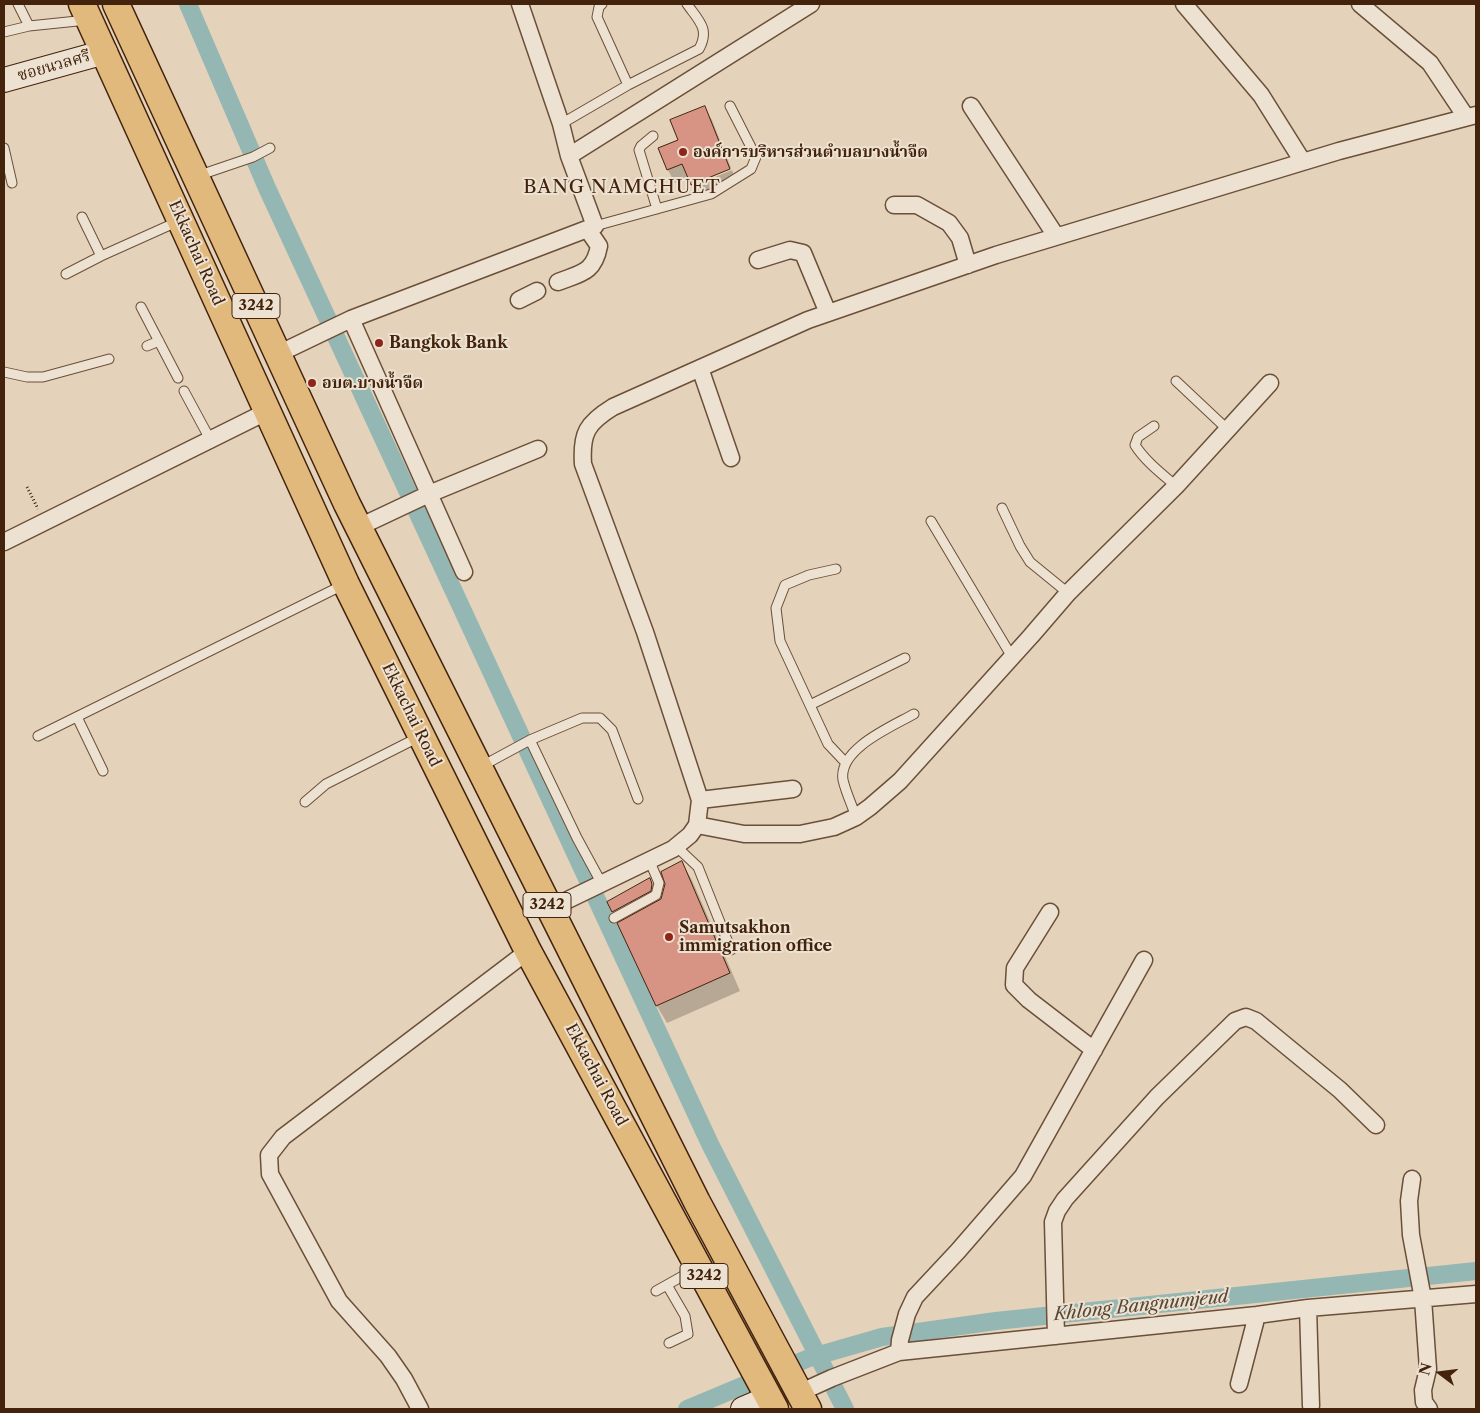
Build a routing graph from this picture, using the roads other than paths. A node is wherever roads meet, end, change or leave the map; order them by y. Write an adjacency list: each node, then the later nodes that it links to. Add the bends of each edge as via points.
1 (18, 4): 10 (lane)
2 (116, 4): 24 (main road, Ekkachai Road / 3242)
3 (520, 4): 18 (street)
4 (602, 4): 14 (lane, via 597,17)
5 (687, 4): 14 (lane, via 704,30 704,40 699,49)
6 (811, 4): 22 (street)
7 (1184, 4): 23 (street, via 1261,95)
8 (1360, 4): 17 (street, via 1430,62)
9 (86, 12): 10 (lane); 12 (main road, Ekkachai Road / 3242)
10 (29, 26): 11 (lane)
11 (4, 32)
12 (105, 52): 13 (street, ซอยนวลศรี); 29 (main road, Ekkachai Road / 3242)
13 (4, 80)
14 (628, 84): 18 (lane)
15 (730, 106): 27 (lane, via 756,157 751,169 711,194)
16 (971, 106): 31 (street)
17 (1471, 116): 23 (street)
18 (561, 124): 22 (street)
19 (653, 136): 27 (lane, via 639,150)
20 (4, 148): 25 (lane)
21 (270, 148): 24 (lane)
22 (569, 156): 30 (street)
23 (1303, 162): 31 (street)
24 (196, 176): 44 (main road, Ekkachai Road / 3242)
25 (12, 182)
26 (894, 205): 34 (street, via 917,205 949,223 960,238)
27 (657, 209): 30 (lane)
28 (82, 218): 32 (lane)
29 (182, 220): 32 (lane); 52 (main road, Ekkachai Road / 3242)
30 (591, 228): 36 (street, via 599,246 596,260 584,272); 41 (street)
31 (1056, 236): 34 (street)
32 (101, 256): 35 (lane)
33 (758, 260): 40 (street, via 790,250 803,253)
34 (968, 265): 40 (street)
35 (66, 274)
36 (558, 282)
37 (537, 291): 38 (street)
38 (519, 300)
39 (141, 307): 42 (lane)
40 (828, 313): 46 (street)
41 (347, 322): 44 (street); 59 (street)
42 (159, 341): 43 (lane); 48 (lane)
43 (147, 346)
44 (278, 354): 62 (main road, Ekkachai Road / 3242)
45 (109, 359): 47 (lane, via 42,377)
46 (700, 368): 57 (street); 83 (street, via 598,416 589,425 582,450 583,464 645,632)
47 (4, 372)
48 (178, 378)
49 (1176, 381): 54 (lane)
50 (1270, 383): 54 (street)
51 (184, 391): 55 (lane)
52 (268, 411): 55 (street); 66 (main road, Ekkachai Road / 3242)
53 (1154, 426): 58 (lane, via 1138,437 1136,445 1152,465)
54 (1227, 429): 58 (street)
55 (211, 441): 63 (street)
56 (538, 449): 59 (street)
57 (731, 458)
58 (1176, 486): 67 (street)
59 (425, 497): 62 (street); 65 (street)
60 (1002, 508): 67 (lane, via 1030,562)
61 (931, 521): 70 (lane)
62 (359, 527): 68 (main road, Ekkachai Road / 3242)
63 (4, 542)
64 (836, 569): 72 (lane, via 785,585 776,608 780,641)
65 (464, 572)
66 (346, 584): 69 (main road, Ekkachai Road / 3242); 74 (lane)
67 (1068, 593): 70 (street)
68 (399, 607): 69 (main road); 79 (main road, Ekkachai Road / 3242)
69 (365, 622): 76 (main road, Ekkachai Road / 3242)
70 (1012, 657): 85 (street, via 900,781)
71 (905, 658): 72 (lane)
72 (810, 705): 78 (lane, via 828,744)
73 (914, 714): 78 (lane, via 863,743)
74 (77, 717): 75 (lane); 80 (lane)
75 (38, 736)
76 (422, 736): 84 (lane, via 326,784); 94 (main road, Ekkachai Road / 3242)
77 (526, 742): 79 (lane); 82 (lane, via 582,718 600,718 612,730); 89 (lane)
78 (845, 762): 85 (lane, via 843,778)
79 (479, 768): 90 (main road, Ekkachai Road / 3242)
80 (103, 771)
81 (792, 789): 83 (street)
82 (638, 799)
83 (700, 800): 86 (street)
84 (305, 802)
85 (856, 817): 86 (street, via 834,828 800,834 744,834)
86 (697, 826): 87 (street)
87 (673, 849): 88 (street); 93 (lane, via 680,850 698,867)
88 (650, 862): 89 (street); 92 (lane, via 659,883 656,895)
89 (602, 884): 90 (street)
90 (556, 905): 110 (main road, Ekkachai Road / 3242, via 697,1202 764,1328)
91 (1050, 912): 96 (street, via 1015,968 1014,984 1029,1000)
92 (614, 918)
93 (731, 950)
94 (528, 951): 99 (main road, Ekkachai Road / 3242); 113 (street, via 282,1137 269,1155 270,1174 340,1301 388,1356)
95 (1144, 960): 96 (street)
96 (1094, 1050): 108 (street, via 1023,1176 916,1297 907,1314)
97 (1376, 1125): 106 (street, via 1340,1090 1256,1021 1246,1017 1235,1021 1157,1097 1057,1211 1053,1222)
98 (1412, 1179): 102 (street, via 1411,1236)
99 (699, 1267): 100 (lane); 111 (main road, Ekkachai Road / 3242)
100 (667, 1285): 101 (lane); 107 (lane, via 685,1316 688,1334)
101 (656, 1292)
102 (1422, 1294): 103 (street); 104 (street); 115 (street, via 1428,1369 1423,1390 1424,1402)
103 (1476, 1294)
104 (1308, 1308): 105 (street); 112 (street)
105 (1257, 1315): 106 (street); 109 (street)
106 (1056, 1332): 108 (street)
107 (669, 1343)
108 (899, 1346): 110 (street)
109 (1239, 1384)
110 (802, 1391)
111 (769, 1399): 114 (street)
112 (1311, 1406)
113 (420, 1409)
114 (743, 1409)
115 (1429, 1409)

